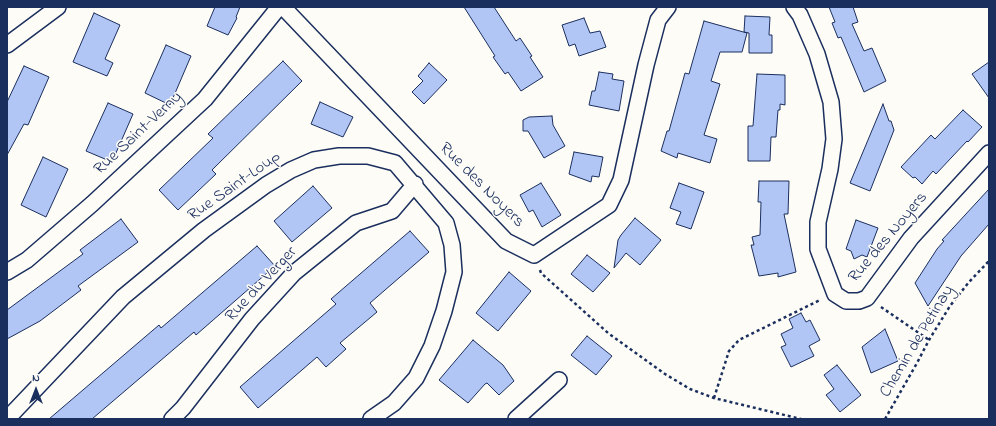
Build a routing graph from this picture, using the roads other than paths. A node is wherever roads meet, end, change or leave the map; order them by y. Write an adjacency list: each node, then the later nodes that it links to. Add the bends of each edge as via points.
1 (58, 7): 6 (street)
2 (279, 7): 11 (street, Rue Saint-Verny, via 205,99 92,204 27,260)
3 (283, 7): 7 (street, Rue des Noyers)
4 (668, 7): 7 (street, Rue des Noyers, via 658,20 621,180 609,205 534,255 506,241)
5 (794, 7): 8 (street, Rue des Noyers, via 817,54 831,102 834,139 818,222 818,249 835,294 846,301 867,298 912,238)
6 (7, 45)
7 (414, 144): 9 (street)
8 (989, 153)
9 (396, 163): 10 (street); 13 (street, Rue Saint-Loup, via 368,156 339,156 314,160 266,185 204,230 123,298)
10 (414, 184): 14 (street, Rue du Verger, via 392,212 356,223 294,273 252,319); 15 (street, via 446,223 452,245 454,272 432,346 416,378 394,403)
11 (7, 272)
12 (559, 380): 16 (street)
13 (7, 419)
14 (172, 419)
15 (371, 419)
16 (516, 419)

